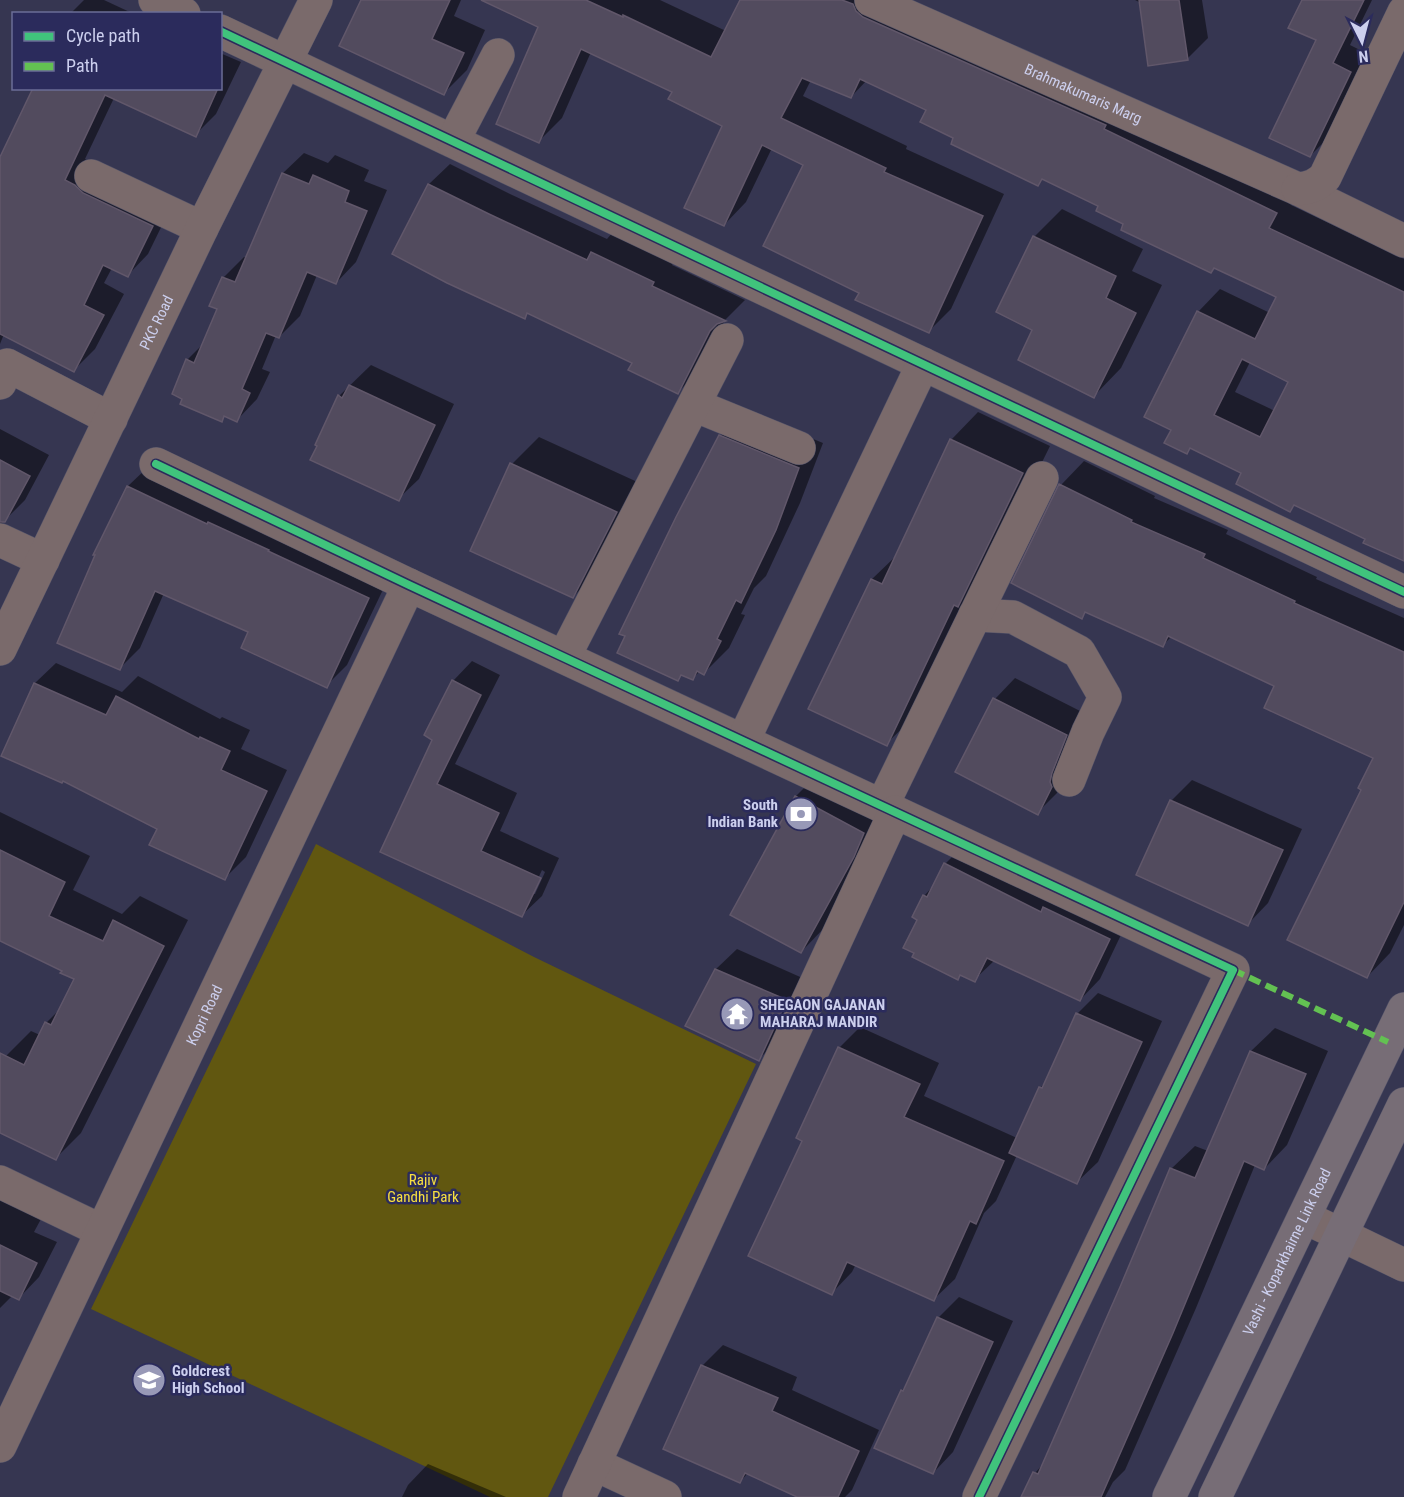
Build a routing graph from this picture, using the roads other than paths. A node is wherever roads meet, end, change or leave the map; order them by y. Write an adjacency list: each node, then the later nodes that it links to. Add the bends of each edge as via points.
1 (155, 0): 4 (street)
2 (316, 0): 8 (street, PKC Road)
3 (870, 0): 11 (street, Brahmakumaris Marg)
4 (180, 12)
5 (1404, 12): 11 (street, via 1325,177 1310,188)
6 (222, 32): 8 (street)
7 (498, 55): 9 (street)
8 (285, 61): 9 (street); 12 (street, PKC Road)
9 (453, 141): 15 (street)
10 (91, 176): 12 (street)
11 (1298, 189): 13 (street, Brahmakumaris Marg)
12 (202, 228): 18 (street, PKC Road)
13 (1404, 241)
14 (727, 340): 17 (street)
15 (923, 364): 25 (street); 29 (street)
16 (0, 383): 18 (street, via 7,365)
17 (694, 405): 19 (street); 28 (street)
18 (111, 419): 23 (street, PKC Road)
19 (799, 448)
20 (156, 464): 24 (street)
21 (1042, 478): 26 (street)
22 (0, 540): 23 (street)
23 (43, 560): 27 (street, PKC Road)
24 (409, 585): 28 (street); 36 (street, Kopri Road)
25 (1404, 592)
26 (975, 615): 30 (street, via 1013,617 1079,652 1104,697); 31 (street)
27 (4, 633)
28 (564, 657): 29 (street)
29 (743, 741): 31 (street)
30 (1069, 780)
31 (889, 809): 40 (street); 43 (street, via 1233,970)
32 (1404, 1009): 35 (main road, Vashi - Koparkhairne Link Road)
33 (1404, 1104): 37 (main road)
34 (0, 1182): 36 (street)
35 (1304, 1217): 37 (street); 44 (main road, Vashi - Koparkhairne Link Road)
36 (102, 1231): 39 (street, Kopri Road)
37 (1341, 1235): 38 (street); 45 (main road)
38 (1404, 1265)
39 (0, 1446)
40 (594, 1464): 41 (street); 42 (street)
41 (579, 1497)
42 (665, 1497)
43 (979, 1497)
44 (1169, 1497)
45 (1215, 1497)

